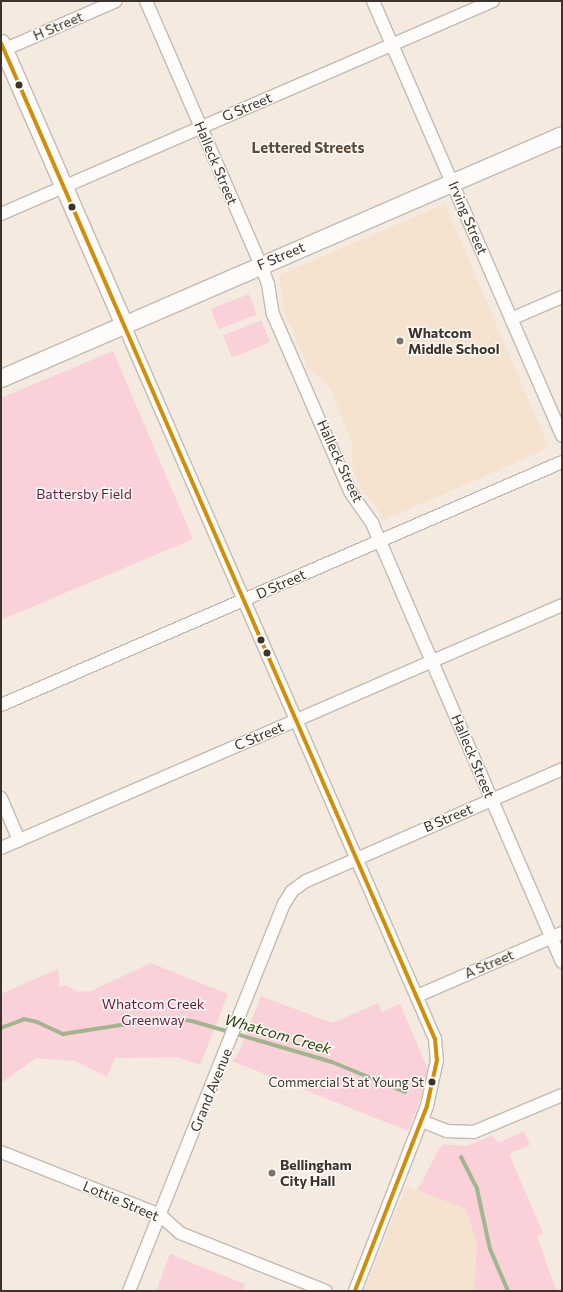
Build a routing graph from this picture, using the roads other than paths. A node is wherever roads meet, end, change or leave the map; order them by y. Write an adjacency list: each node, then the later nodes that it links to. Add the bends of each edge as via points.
1 (116, 1): 6 (street, H Street)
2 (146, 1): 7 (street, Halleck Street)
3 (373, 1): 5 (street, Irving Street)
4 (493, 1): 5 (street, G Street)
5 (392, 45): 7 (street, G Street); 9 (street, Irving Street)
6 (2, 48): 10 (street)
7 (201, 127): 10 (street, G Street); 12 (street, Halleck Street)
8 (562, 135): 9 (street, F Street)
9 (452, 182): 12 (street, F Street); 14 (street, Irving Street)
10 (64, 187): 11 (street, G Street); 15 (street)
11 (1, 214)
12 (261, 265): 15 (street, F Street); 19 (street, Halleck Street, via 268,284 273,314 351,493 372,522)
13 (562, 297): 14 (street)
14 (511, 318): 17 (street, Irving Street)
15 (124, 324): 16 (street, F Street); 20 (street)
16 (1, 378)
17 (562, 436)
18 (562, 462): 19 (street, D Street)
19 (380, 541): 20 (street, D Street); 22 (street, Halleck Street)
20 (244, 600): 23 (street, D Street); 24 (street)
21 (562, 605): 22 (street, C Street)
22 (432, 661): 24 (street, C Street); 27 (street, Halleck Street)
23 (1, 705)
24 (297, 720): 28 (street, C Street); 30 (street)
25 (562, 769): 27 (street, B Street)
26 (1, 798): 28 (street)
27 (492, 800): 30 (street, B Street); 31 (street, Halleck Street)
28 (19, 840): 29 (street, C Street)
29 (1, 848)
30 (357, 858): 33 (street); 37 (street, Grand Avenue, via 306,881 292,891 284,904)
31 (557, 935): 32 (street, Halleck Street); 33 (street, A Street)
32 (562, 962)
33 (417, 996): 35 (street, via 432,1030 437,1049 432,1087)
34 (562, 1095): 35 (street, via 474,1132 452,1132)
35 (422, 1121): 40 (street)
36 (1, 1152): 37 (street, Lottie Street)
37 (160, 1215): 38 (street, Grand Avenue); 39 (street, Lottie Street, via 180,1233)
38 (129, 1291)
39 (326, 1291)
40 (355, 1291)

